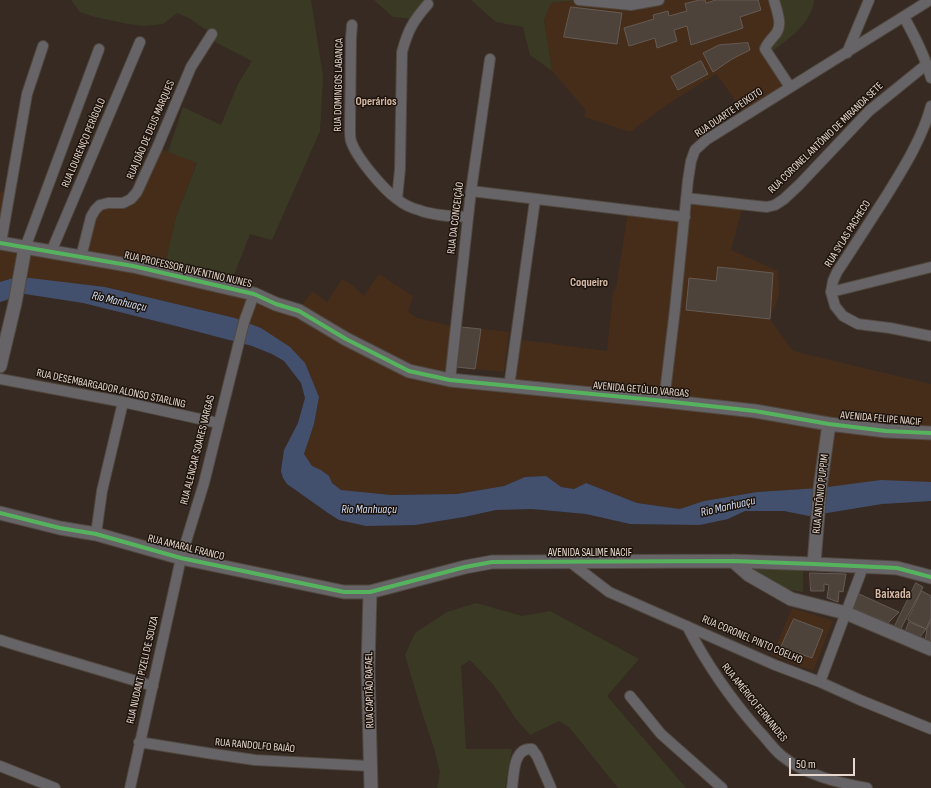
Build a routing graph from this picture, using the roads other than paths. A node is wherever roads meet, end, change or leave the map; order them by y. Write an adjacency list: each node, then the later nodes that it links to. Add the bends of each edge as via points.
1 (578, 0): 2 (street, via 631,5)
2 (659, 0)
3 (774, 0): 17 (street, via 779,28 766,45 766,49)
4 (869, 0): 13 (street)
5 (923, 2): 7 (street, RUA DUARTE PEIXOTO)
6 (428, 4): 21 (street, via 407,34 402,52)
7 (904, 17): 13 (street, RUA DUARTE PEIXOTO); 15 (street)
8 (352, 25): 21 (street, RUA DOMINGOS LABANCA, via 351,141 364,163)
9 (212, 34): 28 (street, RUA JOÃO DE DEUS MARQUES, via 191,67 137,192 123,203 108,203 95,210)
10 (140, 42): 27 (street, RUA LOURENÇO PERÍGOLO)
11 (43, 46): 25 (street, via 27,94)
12 (98, 49): 26 (street)
13 (847, 53): 17 (street, RUA DUARTE PEIXOTO)
14 (490, 59): 19 (street, RUA DA CONCEIÇÃO)
15 (927, 64): 16 (street); 20 (street, RUA CORONEL ANTÔNIO DE MIRANDA SETE, via 869,111 799,185 775,205 767,207)
16 (931, 78)
17 (790, 87): 20 (street, RUA DUARTE PEIXOTO, via 706,140 695,150)
18 (931, 106): 30 (street, RUA SYLAS PACHECO, via 917,143 897,180 837,272)
19 (471, 191): 22 (street); 23 (street, RUA DA CONCEIÇÃO)
20 (686, 198): 24 (street, RUA DUARTE PEIXOTO)
21 (397, 199): 23 (street, RUA DOMINGOS LABANCA, via 428,213)
22 (535, 200): 24 (street); 36 (street)
23 (468, 217): 35 (street, RUA DA CONCEIÇÃO)
24 (684, 217): 37 (street, RUA DUARTE PEIXOTO)
25 (0, 243): 26 (street, RUA PROFESSOR JUVENTINO NUNES)
26 (25, 248): 27 (street, RUA PROFESSOR JUVENTINO NUNES); 33 (street, via 16,303)
27 (51, 252): 28 (street, RUA PROFESSOR JUVENTINO NUNES)
28 (80, 258): 31 (street, RUA PROFESSOR JUVENTINO NUNES, via 133,266)
29 (931, 267): 30 (street)
30 (831, 292): 32 (street, via 835,306 843,316 858,324)
31 (254, 294): 35 (street, RUA PROFESSOR JUVENTINO NUNES, via 276,304 299,310 352,342 409,371); 39 (street, RUA ALENCAR SOARES VARGAS, via 245,317)
32 (931, 336)
33 (0, 366)
34 (0, 378): 38 (street, RUA DESEMBARGADOR ALONSO STARLING)
35 (450, 380): 36 (street, AVENIDA GETÚLIO VARGAS)
36 (509, 387): 37 (street, AVENIDA GETÚLIO VARGAS)
37 (664, 401): 40 (street, AVENIDA GETÚLIO VARGAS, via 755,411)
38 (123, 402): 39 (street, RUA DESEMBARGADOR ALONSO STARLING); 43 (street, via 102,491)
39 (218, 423): 44 (street, RUA ALENCAR SOARES VARGAS, via 204,483)
40 (829, 424): 41 (street, AVENIDA FELIPE NACIF); 47 (street, RUA ANTÔNIO PUPPIM)
41 (931, 433)
42 (0, 513): 43 (street, RUA AMARAL FRANCO)
43 (96, 534): 44 (street, RUA AMARAL FRANCO)
44 (181, 558): 50 (street, RUA AMARAL FRANCO, via 328,590); 56 (street, RUA NUDANT PIZELI DE SOUZA)
45 (733, 561): 46 (street, AVENIDA SALIME NACIF); 47 (street, AVENIDA SALIME NACIF); 51 (street, via 749,575 791,599)
46 (570, 562): 50 (street, AVENIDA SALIME NACIF, via 492,562); 52 (street, RUA CORONEL PINTO COELHO, via 609,592)
47 (814, 564): 48 (street, AVENIDA SALIME NACIF)
48 (863, 566): 49 (street, via 897,568); 51 (street)
49 (931, 577)
50 (370, 592): 61 (street, RUA CAPITÃO RAFAEL)
51 (846, 613): 54 (street); 55 (street)
52 (688, 626): 55 (street, RUA CORONEL PINTO COELHO); 68 (street, RUA AMÉRICO FERNANDES, via 717,678 747,718 781,756 814,773)
53 (0, 640): 56 (street)
54 (931, 649)
55 (820, 682): 58 (street, RUA CORONEL PINTO COELHO)
56 (153, 686): 59 (street, RUA NUDANT PIZELI DE SOUZA)
57 (630, 696): 67 (street, via 661,734)
58 (931, 729)
59 (140, 742): 61 (street, RUA RANDOLFO BAIÃO, via 255,760); 63 (street, RUA NUDANT PIZELI DE SOUZA)
60 (0, 766): 62 (street)
61 (370, 766): 64 (street, RUA CAPITÃO RAFAEL)
62 (49, 787)
63 (130, 788)
64 (371, 788)
65 (512, 788): 66 (street, via 516,758 526,748 532,749 537,756)
66 (551, 788)
67 (722, 788)
68 (867, 788)

